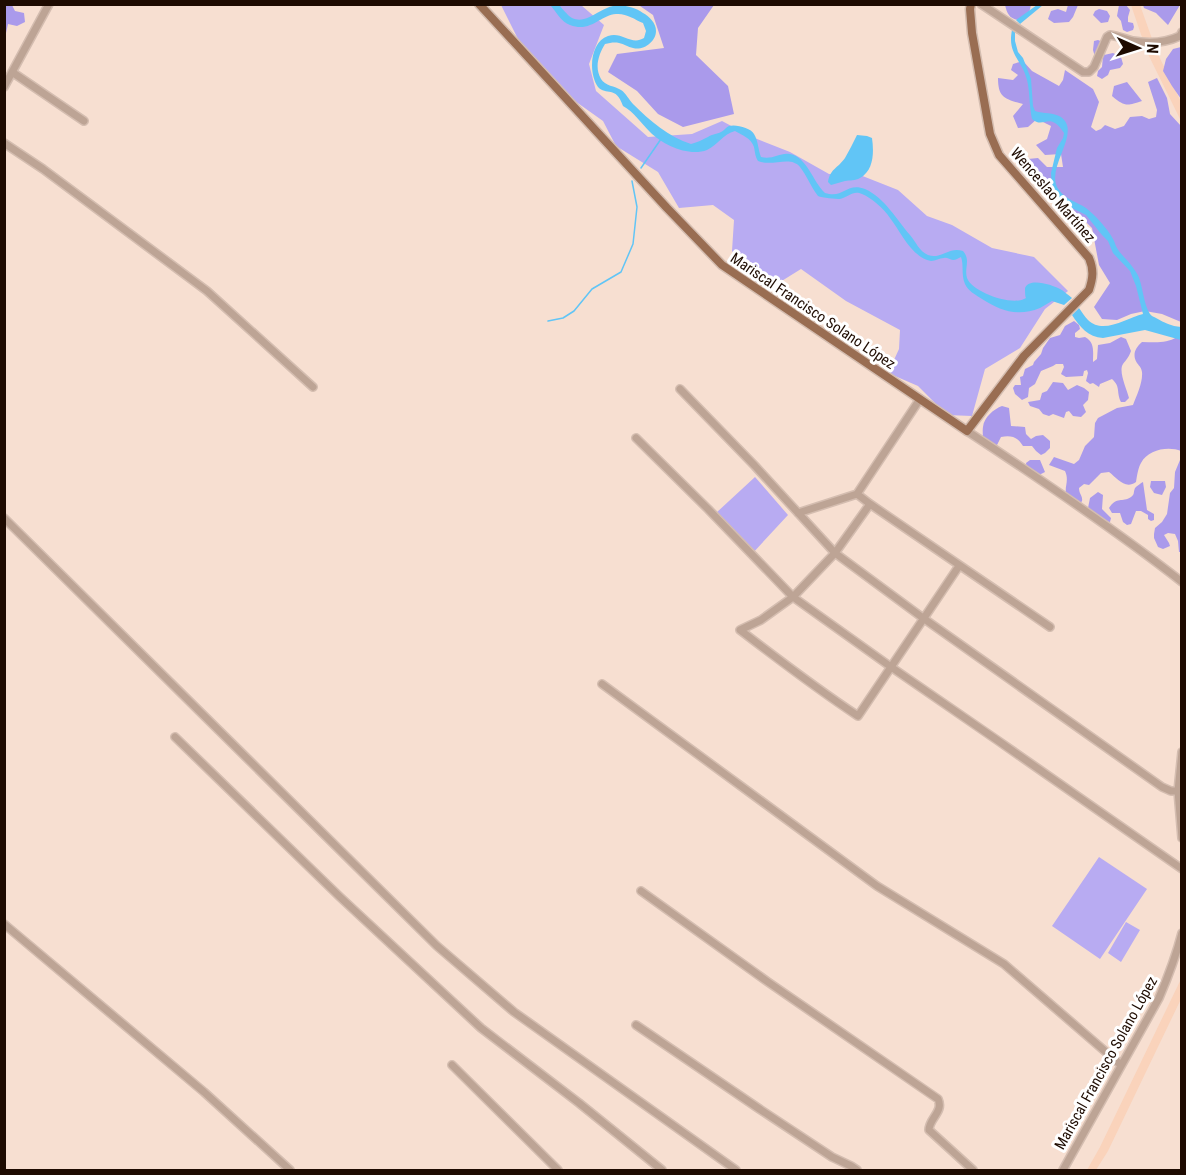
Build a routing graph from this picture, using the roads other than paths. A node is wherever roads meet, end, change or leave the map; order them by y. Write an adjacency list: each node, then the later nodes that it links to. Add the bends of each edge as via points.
1 (49, 4): 6 (street)
2 (479, 4): 12 (main road, Mariscal Francisco Solano López, via 722,266)
3 (970, 4): 13 (main road, Wenceslao Martínez, via 990,134 999,155 1094,268 1089,290 1024,356)
4 (981, 4): 5 (street, via 1083,72 1094,67 1110,35 1157,43)
5 (1181, 34)
6 (12, 72): 7 (street); 8 (street)
7 (4, 87)
8 (84, 121)
9 (4, 142): 10 (street, via 207,291)
10 (313, 387)
11 (680, 389): 17 (street)
12 (920, 399): 13 (main road, Mariscal Francisco Solano López); 15 (street)
13 (967, 431): 21 (street, Mariscal Francisco Solano López)
14 (636, 438): 22 (street)
15 (857, 494): 16 (street); 17 (street)
16 (870, 504): 19 (street); 20 (street)
17 (798, 513): 19 (street)
18 (4, 518): 41 (street, via 437,946 514,1012)
19 (835, 553): 22 (street); 23 (street)
20 (959, 566): 23 (street); 24 (street)
21 (1182, 582)
22 (793, 597): 25 (street); 25 (street, via 740,630 858,716)
23 (923, 618): 25 (street); 29 (street, via 1162,787)
24 (1050, 627)
25 (891, 667): 31 (street)
26 (602, 684): 37 (street, via 877,886 1004,964)
27 (175, 736): 40 (street, via 481,1028)
28 (1182, 752): 29 (street)
29 (1178, 791): 30 (street)
30 (1182, 838)
31 (1182, 869)
32 (641, 891): 43 (street, via 938,1099 940,1108 929,1130)
33 (4, 924): 38 (street, via 204,1092)
34 (1182, 933): 37 (street, Mariscal Francisco Solano López, via 1159,998)
35 (636, 1025): 42 (street)
36 (453, 1065): 39 (street)
37 (1121, 1065): 44 (street, Mariscal Francisco Solano López)
38 (290, 1170)
39 (558, 1170)
40 (662, 1170)
41 (736, 1170)
42 (857, 1170)
43 (973, 1170)
44 (1063, 1170)

